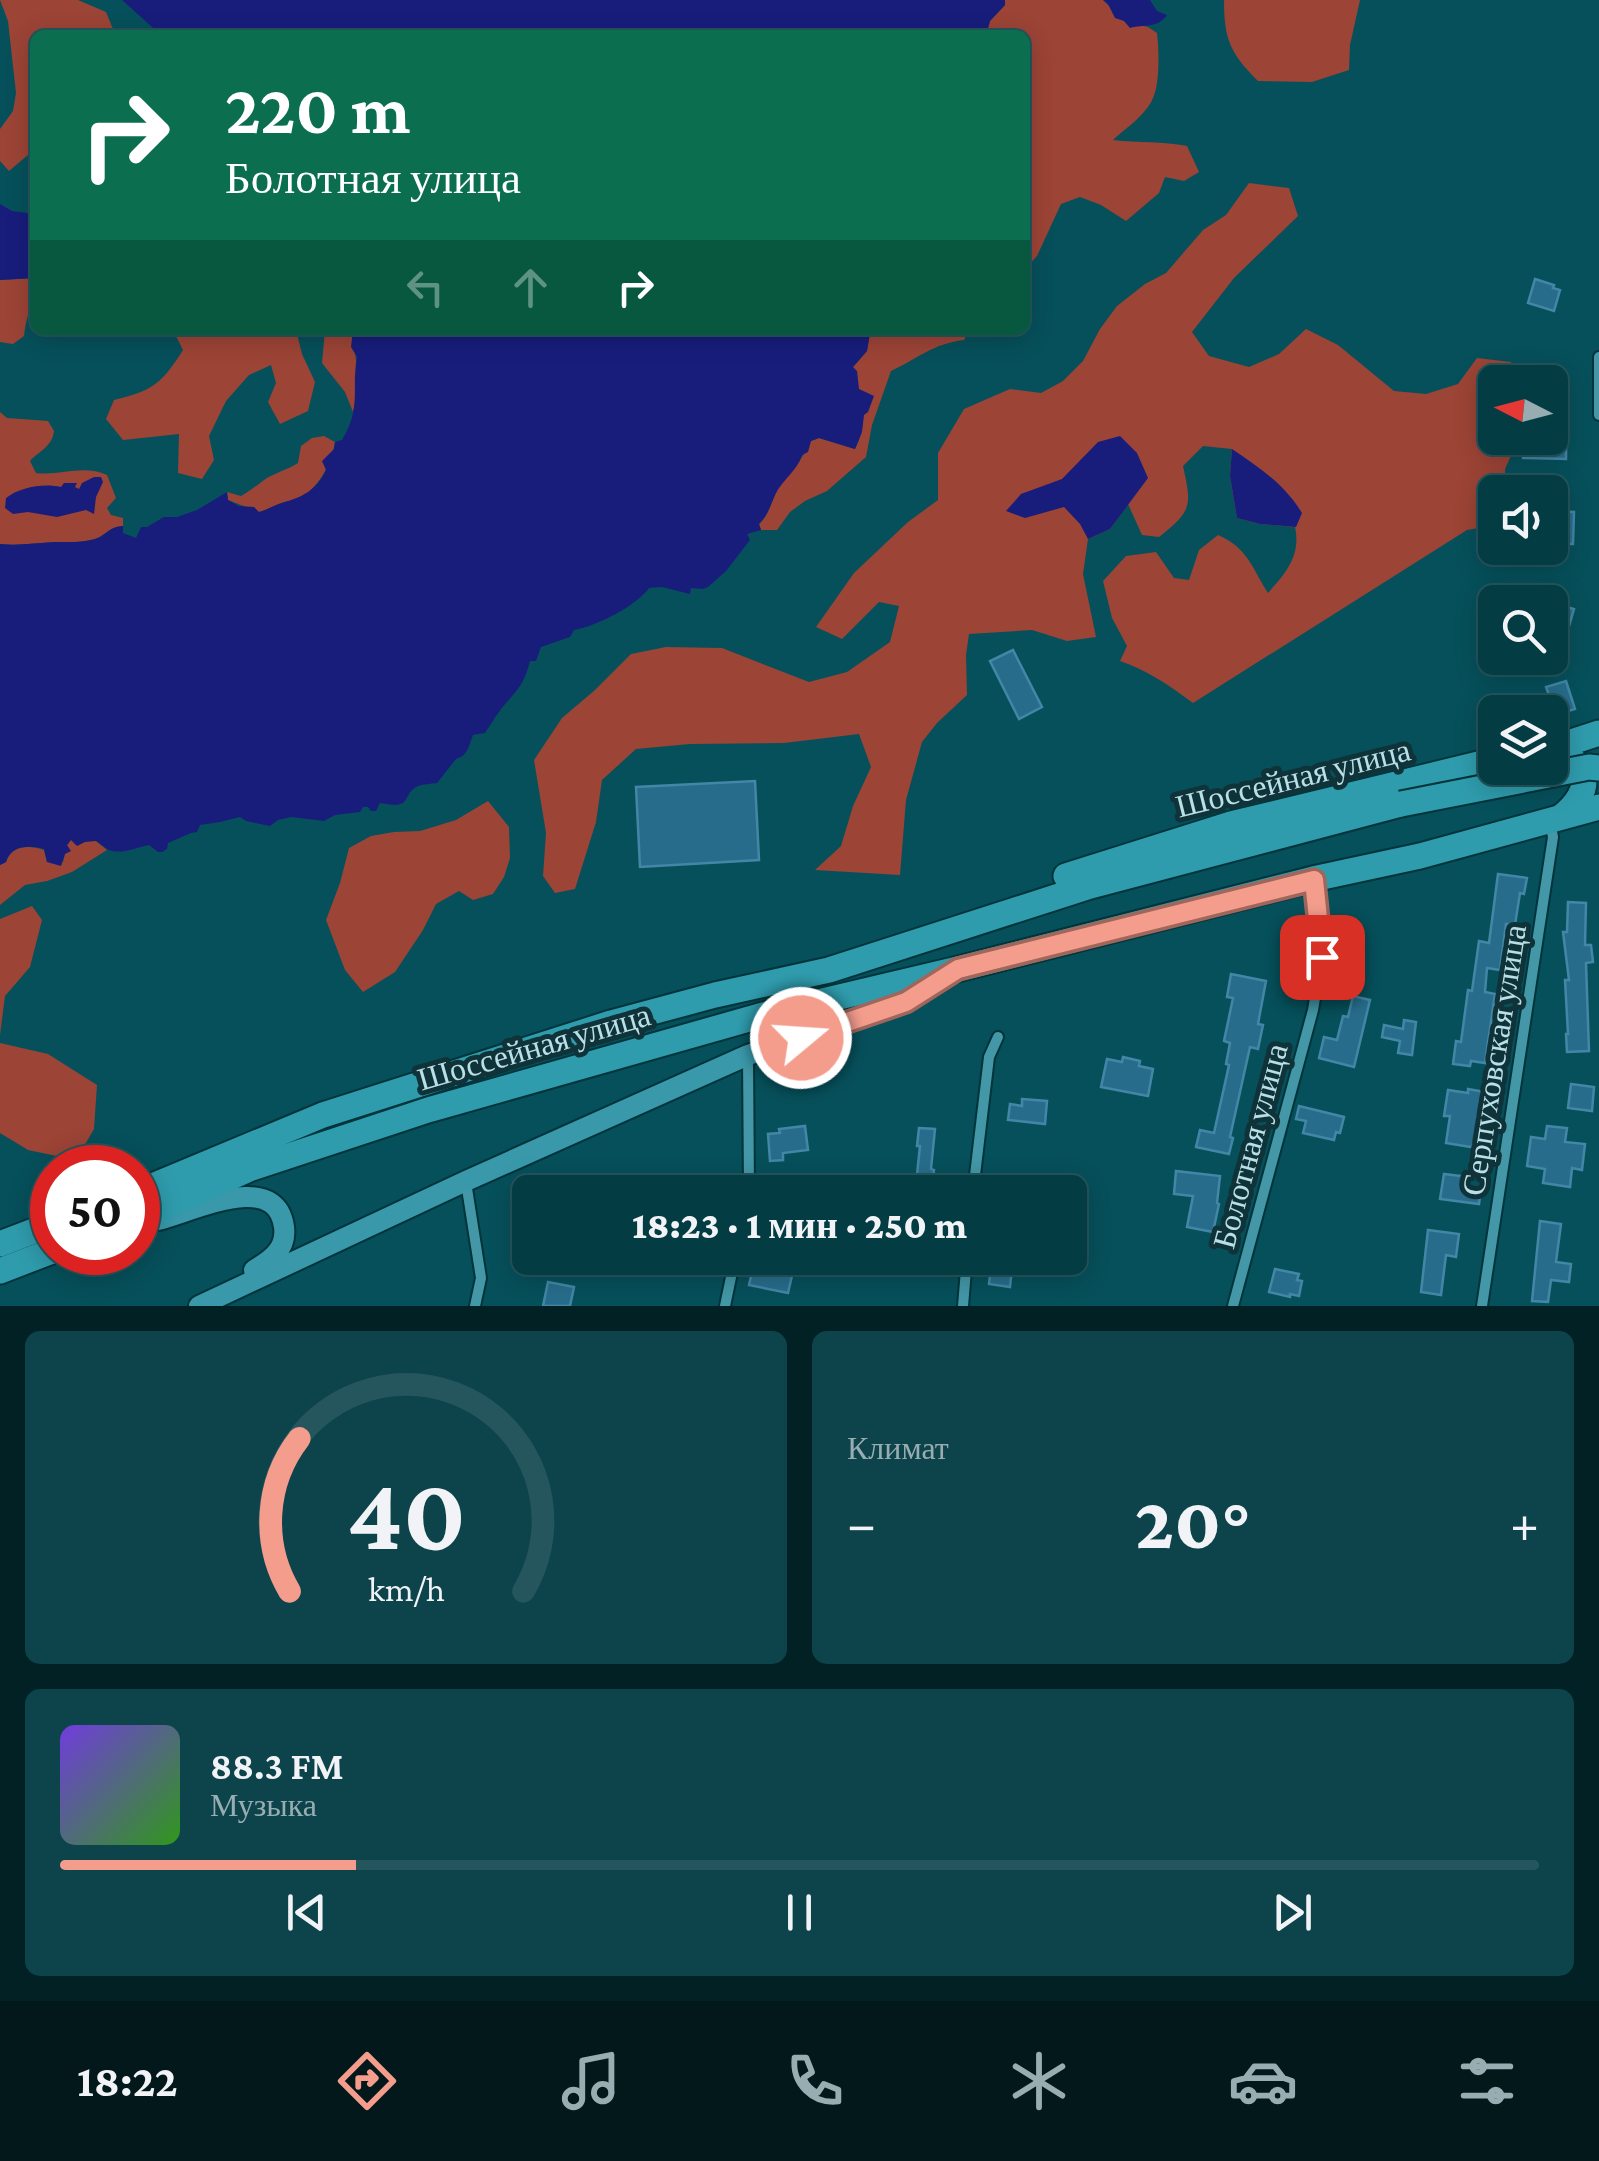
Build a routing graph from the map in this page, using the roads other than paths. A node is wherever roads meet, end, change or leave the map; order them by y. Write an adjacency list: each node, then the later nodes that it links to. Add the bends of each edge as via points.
1 (1599, 358): 2 (street)
2 (1599, 415)
3 (1599, 733): 4 (main road)
4 (1568, 743)
5 (1568, 755): 9 (main road, via 1582,771 1584,790)
6 (1478, 764): 12 (main road, Шоссейная улица, via 1231,824 1115,860 908,929)
7 (1599, 768): 12 (main road, Шоссейная улица, bridge, via 1401,804 1087,886)
8 (1595, 810): 9 (main road, Шоссейная улица)
9 (1554, 820): 10 (main road, Шоссейная улица); 33 (street, Серпуховская улица)
10 (1314, 880): 11 (main road, Шоссейная улица); 32 (street, Болотная улица, via 1322,957 1313,1010)
11 (958, 969): 14 (main road, Шоссейная улица, via 906,1002); 19 (main road, Шоссейная улица, via 763,1015 428,1110 249,1169)
12 (829, 970): 18 (main road, Шоссейная улица, via 611,1023 418,1084 322,1115)
13 (998, 1037): 16 (street)
14 (748, 1055): 15 (street); 17 (main road, Шоссейная улица)
15 (749, 1175)
16 (974, 1175)
17 (466, 1181): 27 (main road, Шоссейная улица); 29 (street, via 481,1278)
18 (160, 1183)
19 (160, 1211)
20 (160, 1219): 27 (main road, via 226,1198 264,1200 278,1212 284,1240)
21 (30, 1232): 22 (main road)
22 (0, 1244)
23 (30, 1260): 24 (main road)
24 (0, 1271)
25 (732, 1275): 30 (street)
26 (967, 1275): 31 (street)
27 (240, 1286): 28 (main road, Шоссейная улица)
28 (206, 1305)
29 (475, 1306)
30 (725, 1306)
31 (964, 1306)
32 (1233, 1306)
33 (1482, 1306)

